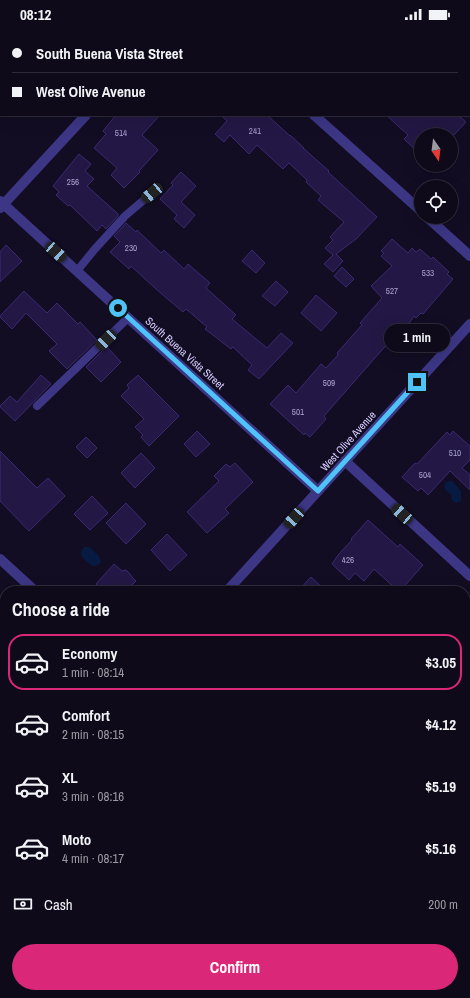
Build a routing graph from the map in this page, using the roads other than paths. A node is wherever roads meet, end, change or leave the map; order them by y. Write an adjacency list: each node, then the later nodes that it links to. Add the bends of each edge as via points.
1 (85, 116): 4 (street)
2 (315, 116): 5 (street)
3 (152, 193): 8 (lane, via 125,216)
4 (1, 204): 8 (street, South Buena Vista Street)
5 (414, 205)
6 (435, 224): 7 (street)
7 (470, 256)
8 (77, 271): 9 (street, South Buena Vista Street)
9 (128, 318): 11 (lane); 13 (street, South Buena Vista Street)
10 (470, 324): 12 (street, West Olive Avenue)
11 (37, 406)
12 (345, 461): 13 (street, West Olive Avenue); 15 (street)
13 (318, 491): 17 (street, West Olive Avenue)
14 (0, 559): 16 (street)
15 (470, 576)
16 (30, 586)
17 (232, 586)

